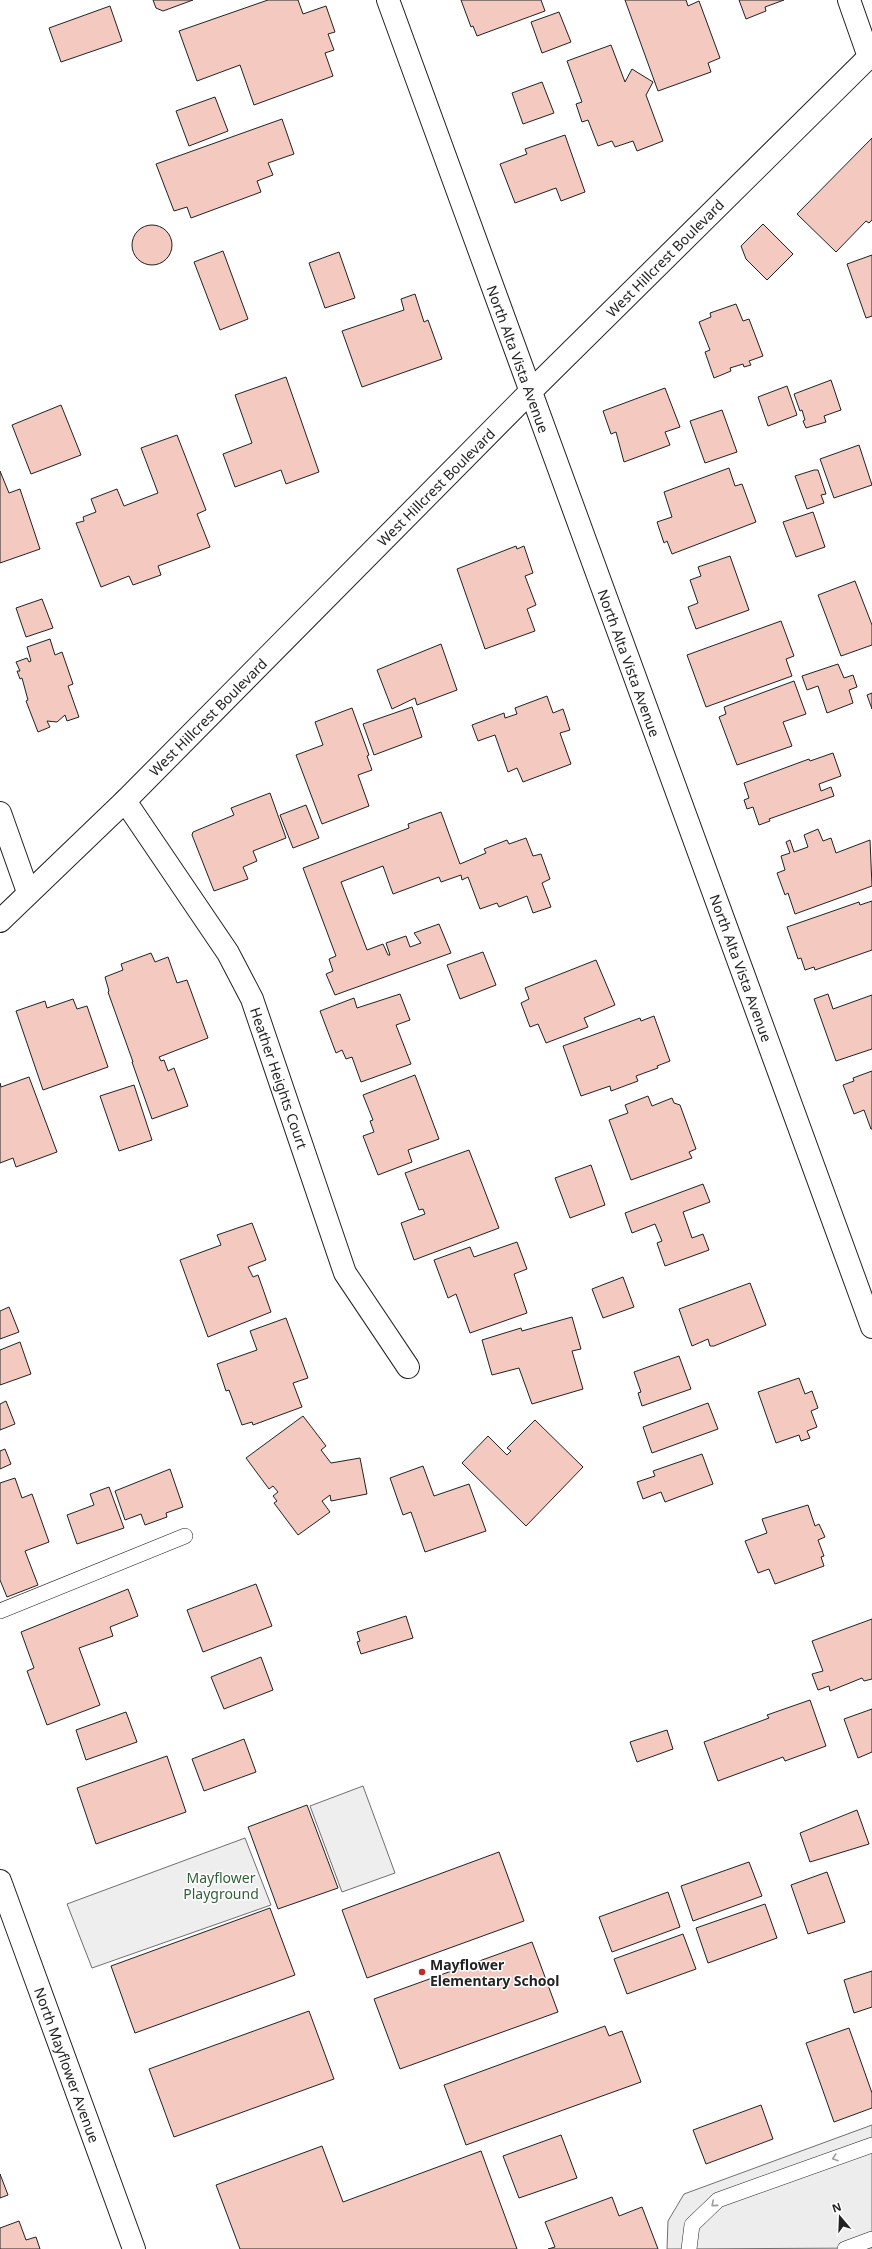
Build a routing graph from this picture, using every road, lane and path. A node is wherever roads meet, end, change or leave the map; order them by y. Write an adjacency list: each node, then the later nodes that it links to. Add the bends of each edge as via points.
1 (388, 0): 4 (street, North Alta Vista Avenue)
2 (849, 0): 3 (street)
3 (870, 55): 4 (street, West Hillcrest Boulevard)
4 (530, 392): 5 (street, West Hillcrest Boulevard); 9 (street, North Alta Vista Avenue)
5 (125, 800): 7 (street, West Hillcrest Boulevard); 10 (street, Heather Heights Court, via 228,953 252,999 345,1273)
6 (0, 813): 7 (street)
7 (28, 892): 8 (street, West Hillcrest Boulevard)
8 (0, 921)
9 (872, 1327)
10 (408, 1368)
11 (185, 1536): 12 (lane)
12 (0, 1610)
13 (0, 1881): 16 (street, North Mayflower Avenue)
14 (872, 2145): 17 (lane, one-way to 17, via 718,2200 692,2225)
15 (872, 2239): 18 (lane)
16 (134, 2249)
17 (689, 2249)
18 (845, 2249)

